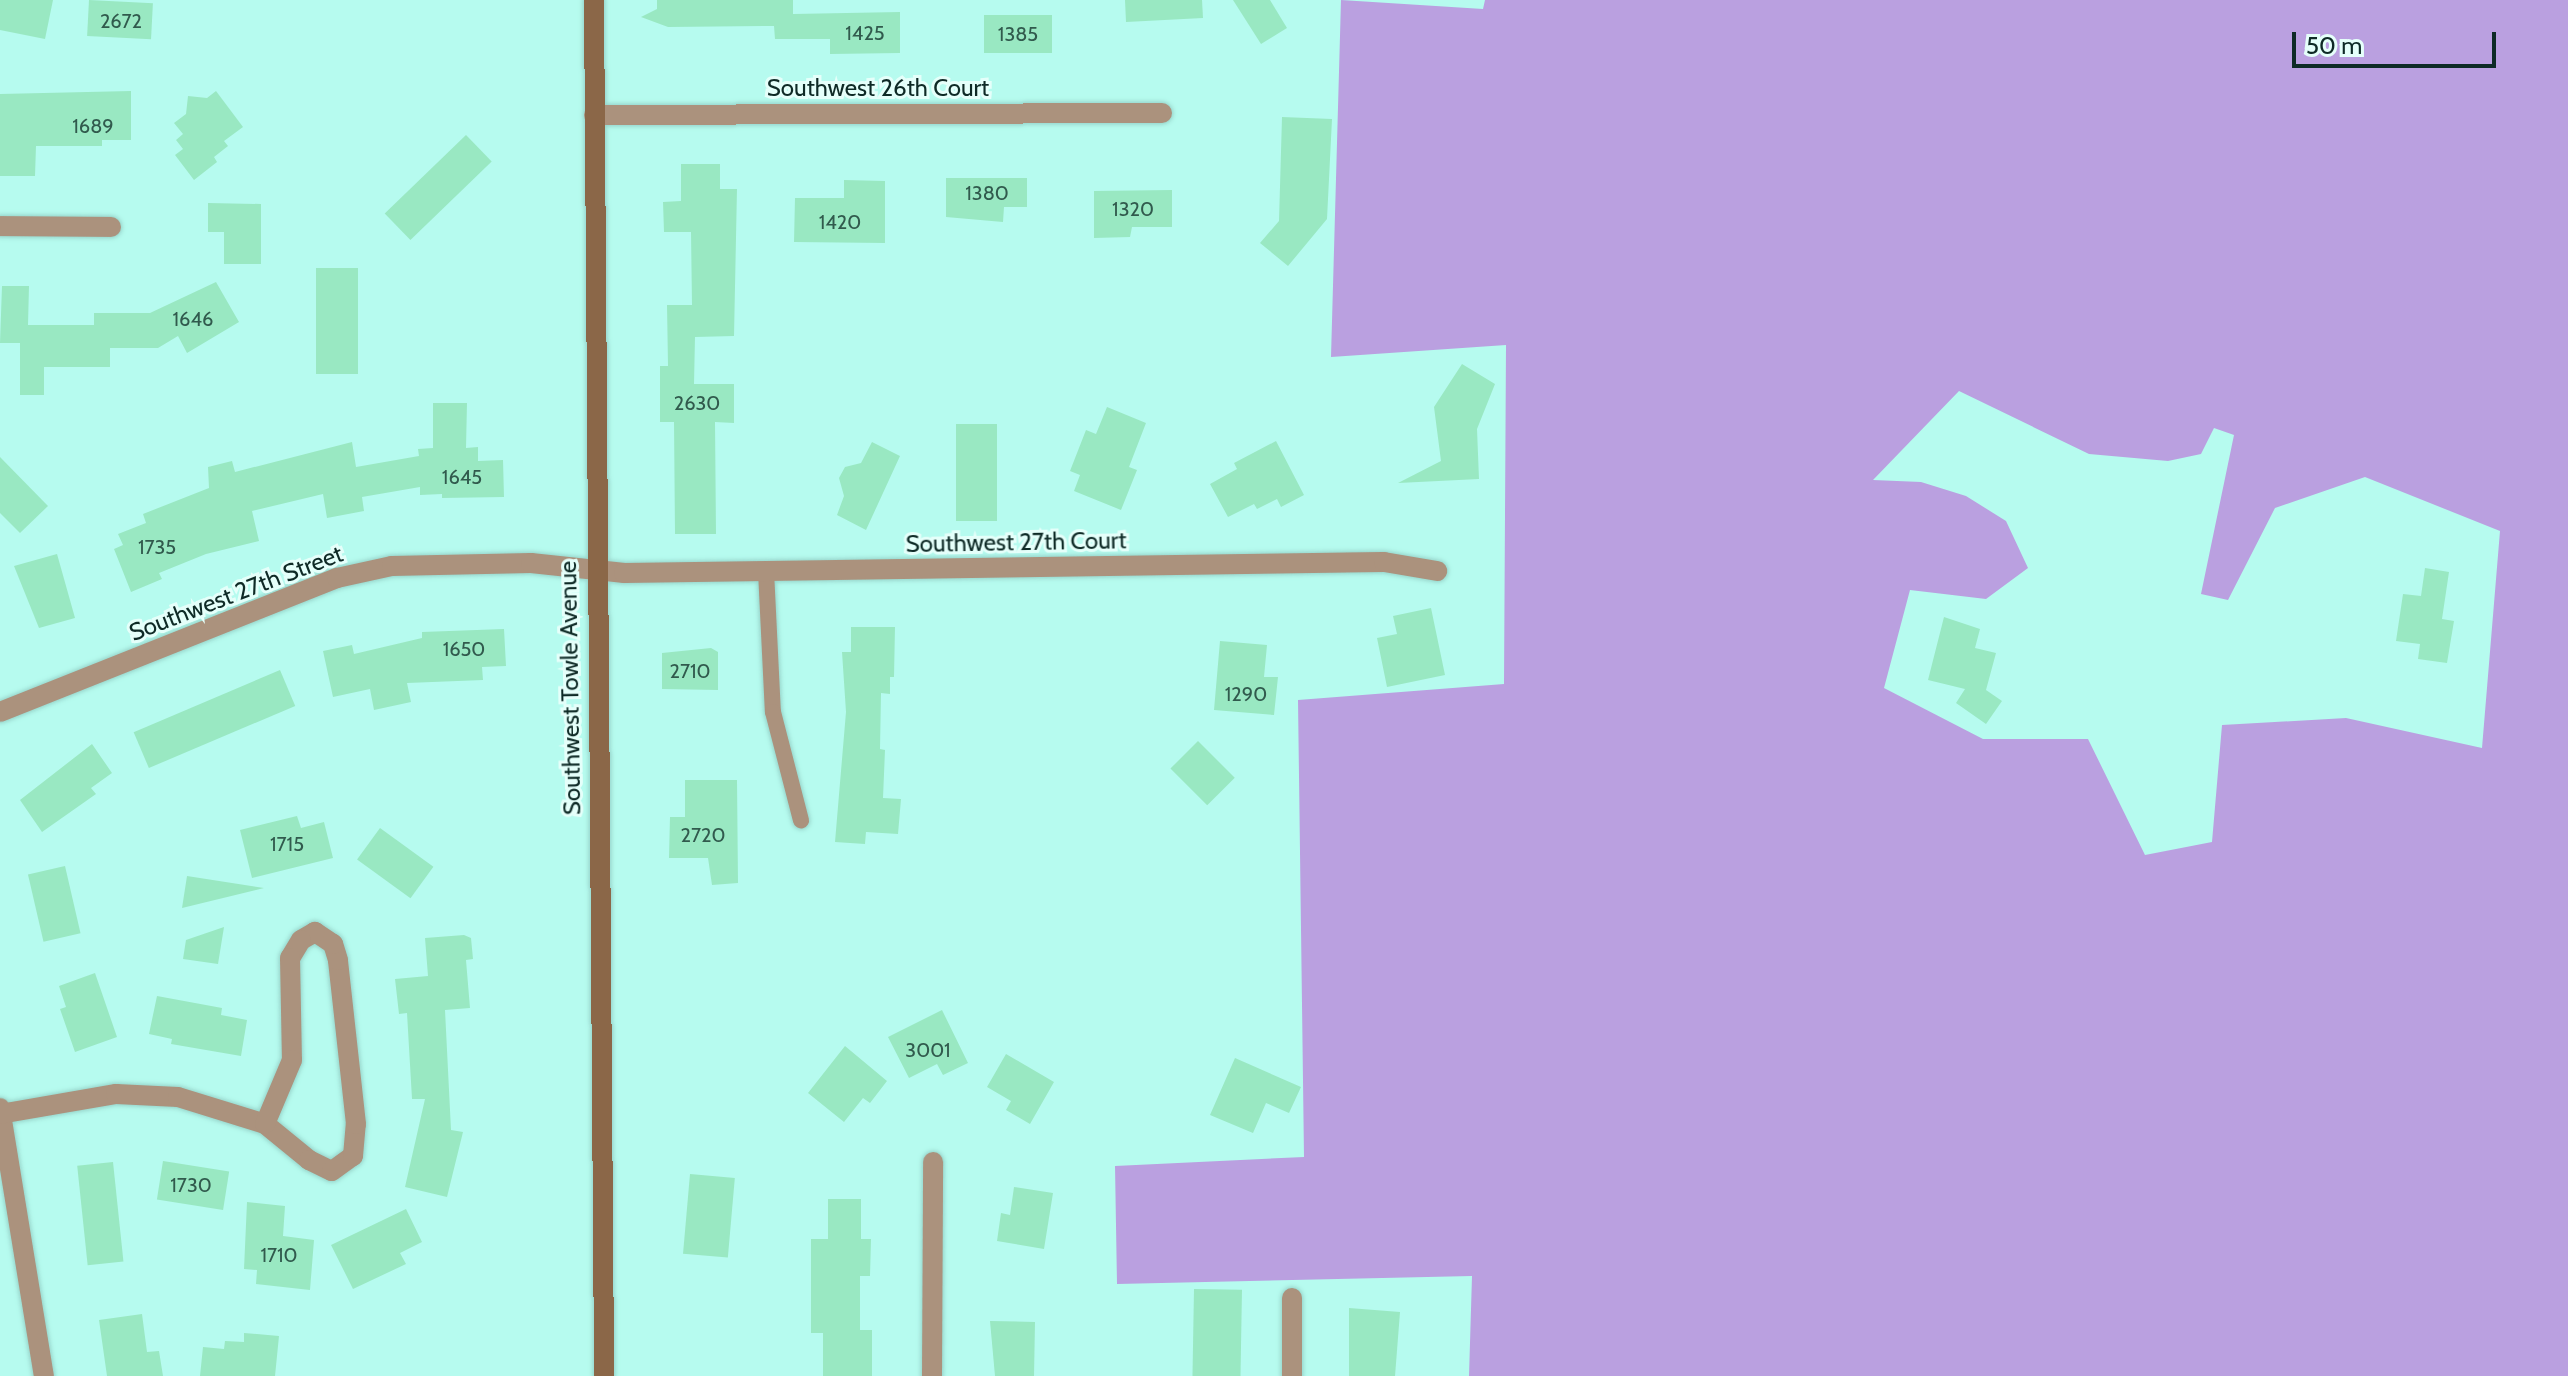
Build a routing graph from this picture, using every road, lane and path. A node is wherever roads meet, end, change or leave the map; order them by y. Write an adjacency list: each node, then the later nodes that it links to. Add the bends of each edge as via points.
1 (594, 0): 3 (main road, Southwest Towle Avenue)
2 (1162, 113): 3 (street, Southwest 26th Court)
3 (594, 115): 6 (main road, Southwest Towle Avenue)
4 (0, 226): 5 (street)
5 (111, 227)
6 (595, 568): 7 (street, Southwest 27th Court, via 624,573); 9 (street, Southwest 27th Street, via 452,562 392,566 337,578); 17 (main road, Southwest Towle Avenue)
7 (766, 571): 8 (street, Southwest 27th Court, via 1384,562); 10 (lane, via 773,712)
8 (1437, 571)
9 (0, 712)
10 (801, 820)
11 (0, 1108): 12 (street)
12 (0, 1114): 13 (street, via 147,1094 208,1103); 16 (street)
13 (265, 1124): 13 (street, via 309,1160 332,1171 353,1156 356,1124 338,960 333,944 315,932 301,940 290,958 292,1060)
14 (933, 1162): 18 (street)
15 (1292, 1298): 19 (street)
16 (44, 1376)
17 (604, 1376)
18 (932, 1376)
19 (1292, 1376)

